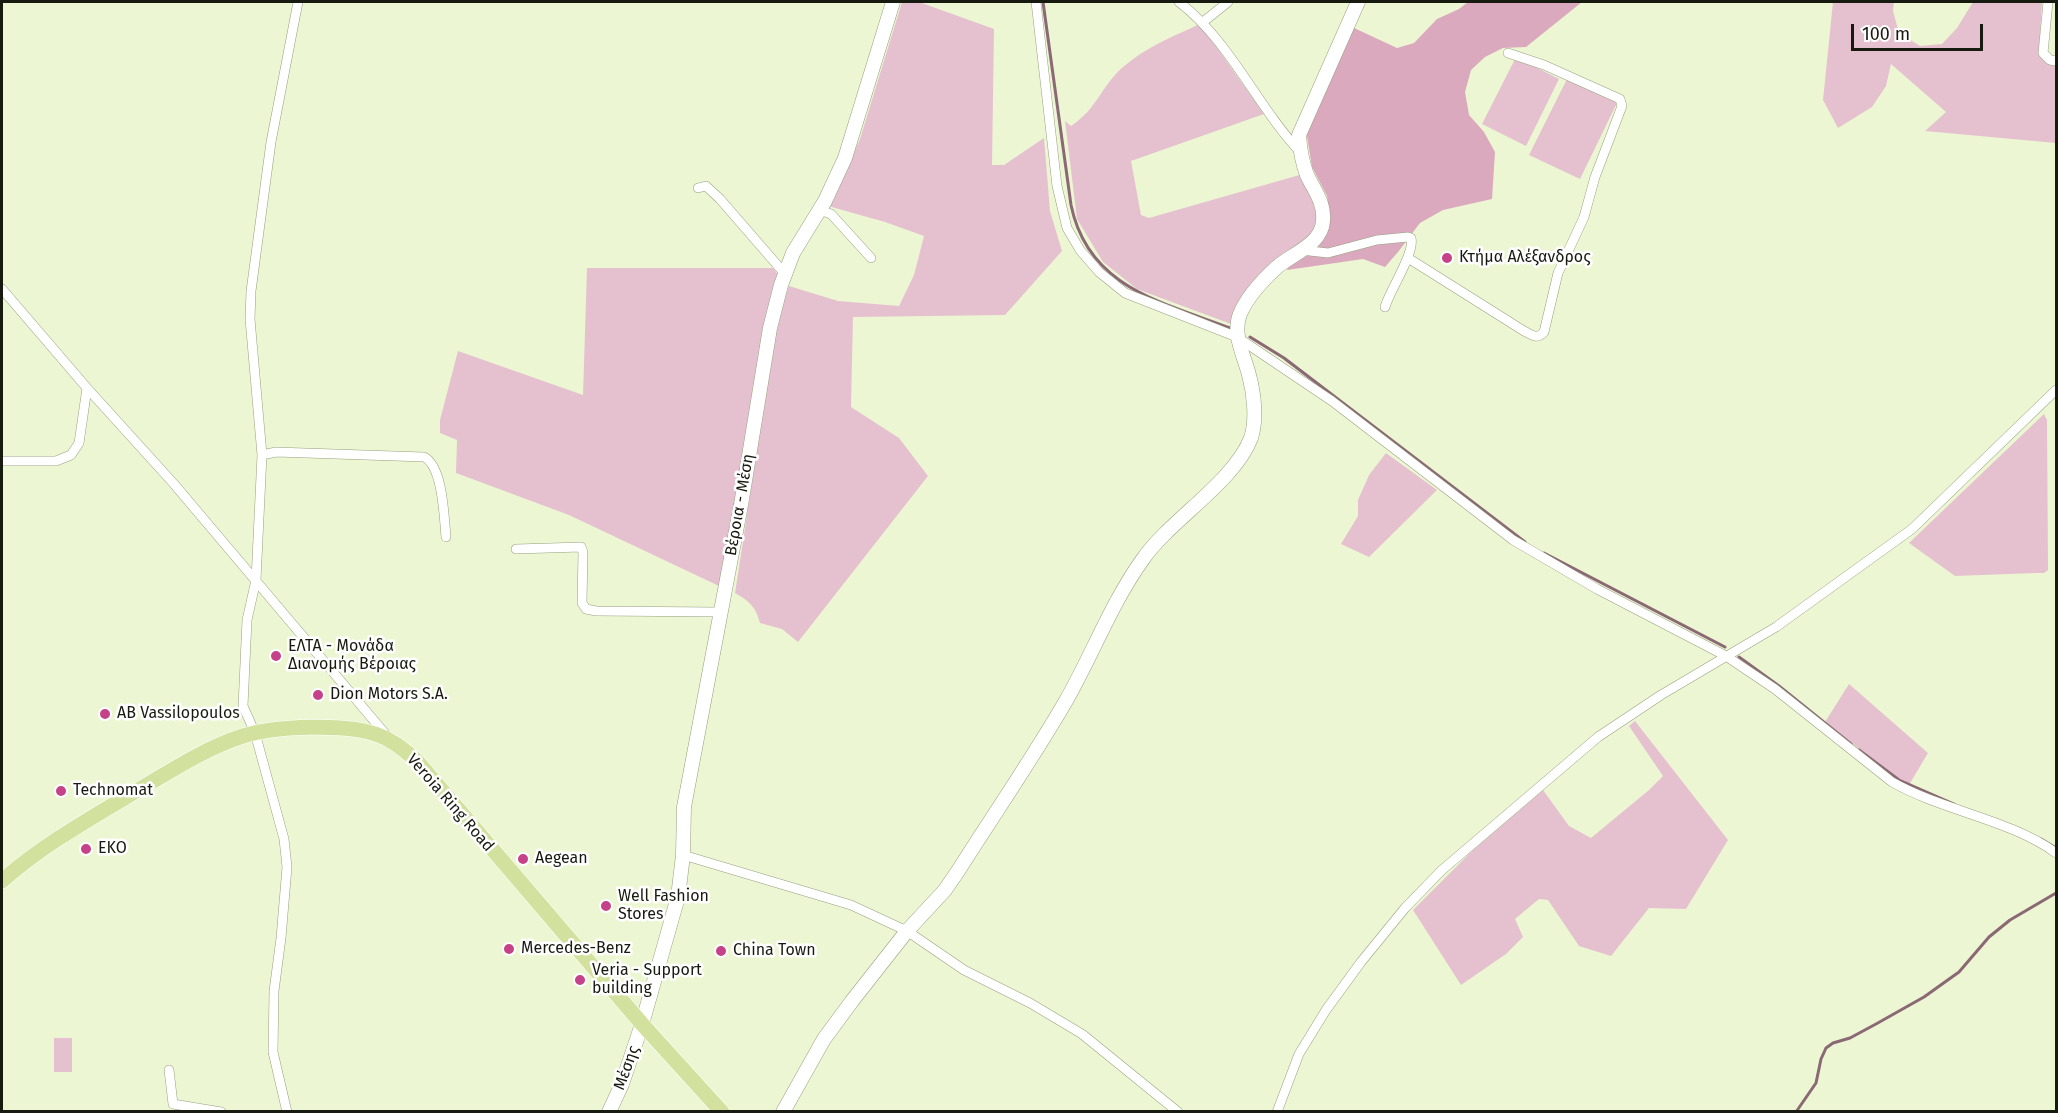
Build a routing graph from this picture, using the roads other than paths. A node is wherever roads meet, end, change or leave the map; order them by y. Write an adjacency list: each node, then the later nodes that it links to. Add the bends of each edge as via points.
1 (298, 2): 23 (street, via 271,142 251,291)
2 (893, 2): 13 (street, Βέροια - Μέση, via 845,158)
3 (1036, 2): 20 (street, via 1057,186 1067,228 1080,250 1125,293)
4 (1179, 2): 8 (street)
5 (1228, 2): 8 (street)
6 (1358, 2): 11 (street, via 1299,135)
7 (2048, 2): 10 (street, via 2043,53)
8 (1203, 22): 11 (street)
9 (1508, 53): 16 (street, via 1620,99 1622,106 1584,217 1558,273 1544,332 1536,337 1524,331)
10 (2056, 61)
11 (1300, 153): 14 (street, via 1321,200 1323,222 1319,235)
12 (698, 188): 17 (street, via 706,186 720,199)
13 (819, 210): 15 (street, via 831,214); 17 (street, Βέροια - Μέση)
14 (1301, 250): 16 (street, via 1328,253 1377,240 1408,237 1413,246); 20 (street, via 1277,267 1252,295 1240,314)
15 (871, 258)
16 (1408, 258): 19 (street)
17 (785, 274): 28 (street, Βέροια - Μέση, via 770,328)
18 (2, 289): 21 (street)
19 (1385, 307)
20 (1237, 337): 29 (street, via 1332,401 1513,540); 35 (street, via 1254,404 1251,437 1241,456 1147,553 1124,588 1066,700 1018,776 945,890)
21 (87, 388): 24 (street, via 79,443 71,455 57,461); 27 (street)
22 (2056, 390): 29 (street, via 1912,530 1776,627)
23 (262, 455): 25 (street, via 276,452 429,459 440,488); 27 (street)
24 (2, 461)
25 (446, 537)
26 (516, 549): 28 (street, via 581,547 582,603 586,609)
27 (256, 580): 30 (street, via 247,620 243,706); 31 (street)
28 (719, 612): 33 (street, Βέροια - Μέση, via 684,807)
29 (1726, 656): 32 (street, via 1775,689 1892,782 2025,836); 44 (street, via 1598,737 1442,870 1368,953 1326,1010 1299,1054)
30 (255, 733): 31 (main road, Verοia Ring Road, via 293,727 321,728 368,732); 34 (main road, Verοia Ring Road, via 200,755 126,797); 39 (street, via 286,858 274,991 273,1052)
31 (390, 740): 36 (main road, Verοia Ring Road, via 424,768)
32 (2056, 853)
33 (683, 855): 35 (street, via 852,905); 36 (street, Βέροια - Μέση, via 678,897)
34 (2, 881)
35 (907, 931): 42 (street, via 824,1039); 43 (street, via 964,970 1082,1034)
36 (642, 1024): 40 (street, Μέσης); 41 (main road, Verοia Ring Road)
37 (168, 1070): 38 (street, via 173,1104)
38 (221, 1112)
39 (287, 1112)
40 (609, 1112)
41 (722, 1112)
42 (783, 1112)
43 (1178, 1112)
44 (1277, 1112)

